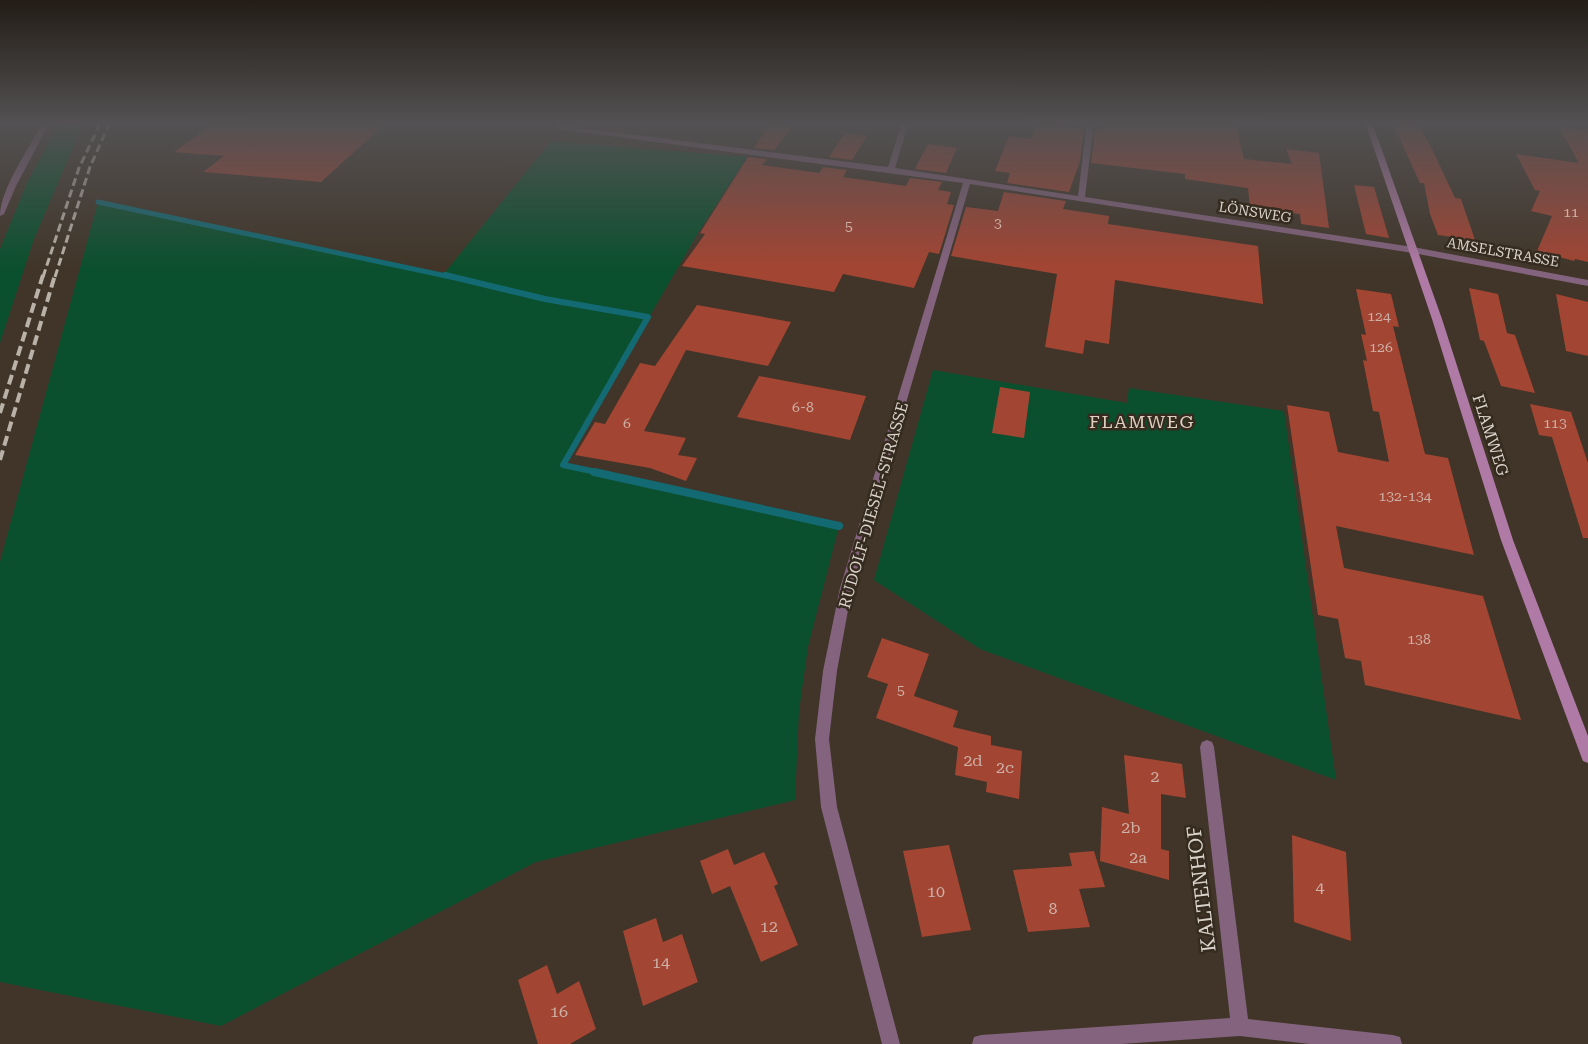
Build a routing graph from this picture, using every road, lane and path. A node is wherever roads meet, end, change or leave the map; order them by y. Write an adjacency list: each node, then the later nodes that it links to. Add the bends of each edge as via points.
1 (20, 171): 7 (street)
2 (896, 171): 5 (street, LÖNSWEG)
3 (1085, 171): 6 (street)
4 (1385, 171): 8 (main road, FLAMWEG)
5 (967, 182): 6 (street, LÖNSWEG); 13 (street, RUDOLF-DIESEL-STRASSE, via 846,588 822,739 829,807)
6 (1081, 200): 8 (street, LÖNSWEG)
7 (0, 214)
8 (1413, 250): 9 (street, AMSELSTRASSE); 11 (main road, FLAMWEG, via 1507,540)
9 (1588, 282)
10 (1207, 747): 12 (street, KALTENHOF)
11 (1588, 756)
12 (1240, 1027): 14 (street); 15 (street)
13 (891, 1044)
14 (981, 1044)
15 (1394, 1044)

